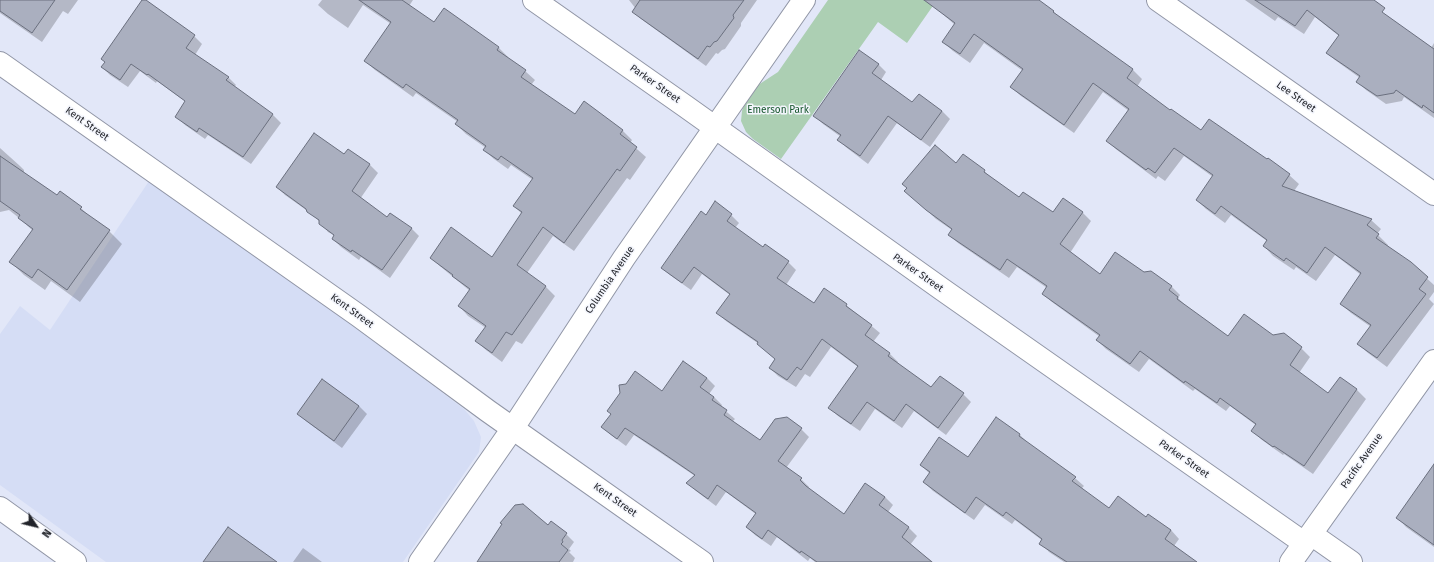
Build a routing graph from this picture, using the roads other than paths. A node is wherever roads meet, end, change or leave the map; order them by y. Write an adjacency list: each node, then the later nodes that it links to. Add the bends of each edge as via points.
1 (534, 0): 5 (street, Parker Street)
2 (804, 0): 5 (street, Columbia Avenue)
3 (1158, 0): 6 (street, Lee Street)
4 (0, 63): 8 (street, Kent Street, via 359,316)
5 (715, 127): 8 (street, Columbia Avenue, via 602,290); 10 (street, Parker Street, via 943,290)
6 (1434, 194)
7 (1434, 361): 10 (street, Pacific Avenue)
8 (512, 428): 12 (street, Columbia Avenue); 13 (street, Kent Street)
9 (0, 508): 11 (street)
10 (1307, 538): 14 (street, Pacific Avenue); 15 (street, Parker Street)
11 (75, 562)
12 (420, 562)
13 (702, 562)
14 (1291, 562)
15 (1351, 562)

